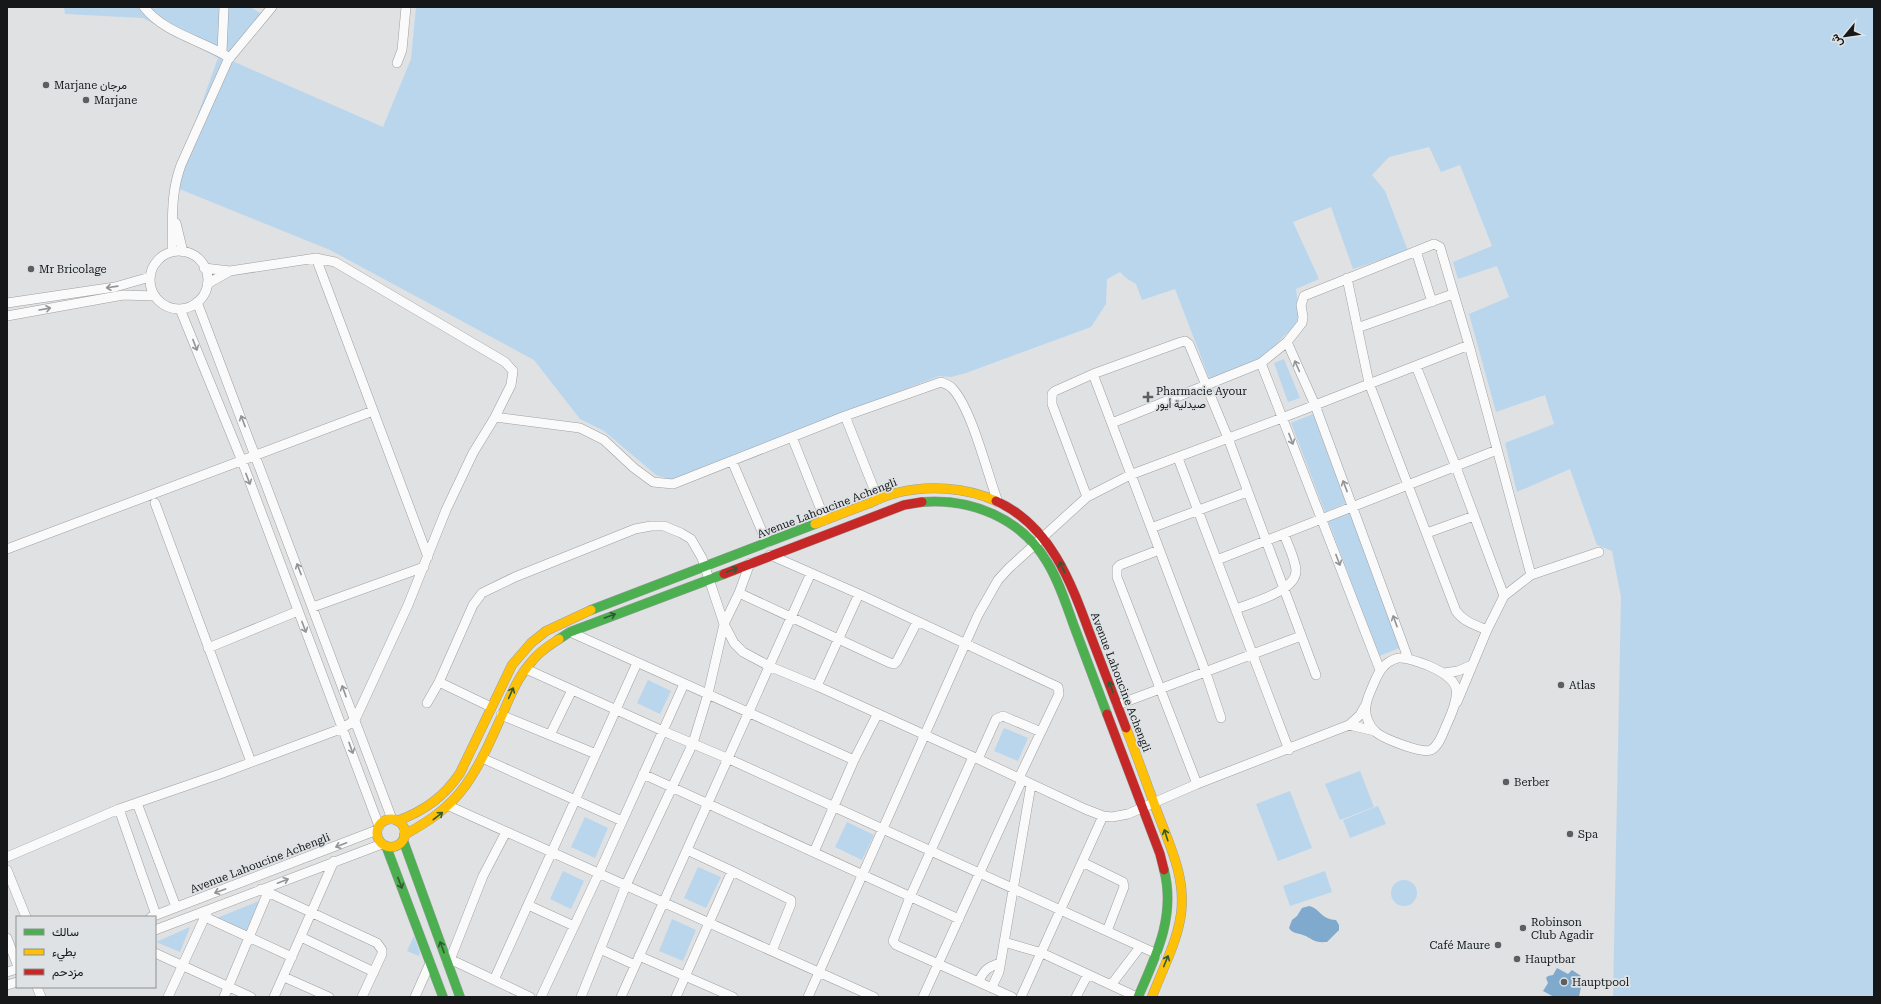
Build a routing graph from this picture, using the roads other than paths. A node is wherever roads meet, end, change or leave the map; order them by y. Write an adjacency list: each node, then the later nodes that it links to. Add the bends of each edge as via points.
1 (144, 7): 5 (street, via 154,19 186,37)
2 (224, 7): 5 (street)
3 (272, 7): 6 (street)
4 (406, 7): 7 (street, via 402,50)
5 (222, 52): 6 (street)
6 (230, 58): 8 (street, via 177,176 172,197)
7 (397, 63)
8 (173, 210): 10 (street); 11 (street)
9 (1416, 251): 16 (street); 18 (street, via 1434,244 1440,247); 21 (street)
10 (172, 252): 11 (street); 15 (street, via 159,260)
11 (183, 252): 13 (street, via 190,254)
12 (316, 258): 14 (street); 34 (street); 36 (street, via 340,264 510,366 513,371 512,380)
13 (204, 268): 14 (street); 17 (street)
14 (230, 271): 17 (street)
15 (150, 277): 19 (street); 22 (street, one-way to 22, via 115,287)
16 (1347, 278): 25 (street); 26 (street, via 1304,296 1301,305 1302,323)
17 (207, 284): 20 (street, via 203,296)
18 (1453, 294): 21 (street); 27 (street)
19 (154, 296): 23 (street, via 161,304); 24 (street, one-way to 19, via 123,295)
20 (197, 302): 23 (street, via 193,306); 42 (street, one-way to 20)
21 (1432, 302): 25 (street)
22 (7, 303)
23 (180, 309): 44 (street, one-way to 44)
24 (7, 316)
25 (1357, 328): 31 (street)
26 (1286, 342): 28 (street); 33 (street, one-way to 26)
27 (1469, 345): 29 (street); 41 (street)
28 (1261, 363): 32 (street); 37 (street)
29 (1416, 366): 31 (street); 46 (street)
30 (1093, 374): 32 (street, via 1185,341 1191,348); 38 (street); 50 (street, via 1055,391 1051,398)
31 (1369, 383): 33 (street); 48 (street)
32 (1207, 386): 38 (street); 40 (street)
33 (1314, 405): 37 (street); 54 (street, one-way to 33)
34 (373, 411): 42 (street); 70 (street)
35 (845, 416): 39 (street); 51 (street); 52 (street, via 935,383 948,384 959,397 971,422)
36 (495, 417): 45 (street, via 580,428 591,432 653,482 673,484); 70 (street, via 473,453 446,510)
37 (1282, 418): 40 (street); 57 (street, one-way to 57)
38 (1112, 423): 47 (street)
39 (792, 437): 45 (street); 58 (street)
40 (1228, 438): 43 (street); 49 (street)
41 (1497, 450): 46 (street); 76 (street)
42 (256, 456): 44 (street); 82 (street, one-way to 42)
43 (1178, 458): 47 (street); 55 (street)
44 (242, 461): 66 (street); 84 (street, one-way to 84)
45 (732, 461): 64 (street)
46 (1456, 466): 48 (street); 56 (street)
47 (1130, 475): 50 (street); 59 (street)
48 (1408, 486): 54 (street); 60 (street)
49 (1247, 492): 55 (street); 63 (street)
50 (1087, 497): 62 (street)
51 (878, 500): 52 (street, Avenue Lahoucine Achengli, via 919,488 946,488); 58 (street, Avenue Lahoucine Achengli)
52 (998, 502): 62 (street, Avenue Lahoucine Achengli, via 1014,511)
53 (155, 503): 93 (street)
54 (1353, 508): 57 (street); 95 (street, one-way to 54)
55 (1198, 511): 59 (street); 71 (street)
56 (1474, 516): 60 (street); 81 (street)
57 (1322, 519): 61 (street); 100 (street, one-way to 100)
58 (825, 520): 64 (street, Avenue Lahoucine Achengli)
59 (1151, 528): 67 (street)
60 (1427, 533): 88 (street, via 1460,616)
61 (1284, 534): 63 (street); 78 (street, via 1296,570 1295,577)
62 (1042, 537): 65 (street); 111 (street, Avenue Lahoucine Achengli, one-way to 62, via 1061,564)
63 (1267, 542): 71 (street); 78 (street)
64 (767, 543): 74 (street, Avenue Lahoucine Achengli)
65 (1034, 544): 69 (street, via 1017,528 996,515 960,503 932,501 904,505); 92 (street, via 998,580 978,615); 146 (street, via 1058,584)
66 (7, 549)
67 (1159, 550): 101 (street); 107 (street, via 1120,565 1117,572)
68 (1599, 552): 76 (street)
69 (770, 555): 72 (street); 75 (street)
70 (428, 557): 73 (street)
71 (1217, 560): 83 (street)
72 (750, 563): 77 (street, one-way to 72); 79 (street)
73 (424, 567): 82 (street); 120 (street)
74 (705, 567): 77 (street); 104 (street, via 691,540 670,527 657,525 635,529 493,586 482,593 473,605); 113 (street, Avenue Lahoucine Achengli, via 556,625 531,644 512,665)
75 (811, 573): 80 (street); 85 (street)
76 (1531, 575): 81 (street)
77 (708, 580): 87 (street); 89 (street, one-way to 77)
78 (1284, 590): 83 (street); 90 (street)
79 (739, 593): 85 (street); 87 (street)
80 (859, 594): 86 (street); 91 (street)
81 (1504, 596): 88 (street)
82 (313, 607): 120 (street, one-way to 82)
83 (1236, 609): 94 (street)
84 (298, 611): 93 (street); 122 (street, one-way to 122)
85 (792, 617): 91 (street); 98 (street)
86 (917, 622): 91 (street, via 894,664); 92 (street)
87 (724, 624): 98 (street, via 742,652); 109 (street)
88 (1487, 630): 97 (street)
89 (570, 632): 96 (street); 99 (street, via 538,655)
90 (1301, 636): 94 (street); 103 (street)
91 (839, 640): 106 (street)
92 (966, 644): 125 (street, via 1058,686 1059,694); 127 (street)
93 (208, 648): 135 (street)
94 (1252, 654): 101 (street); 129 (street)
95 (1408, 658): 100 (street, via 1392,659); 102 (street)
96 (637, 663): 105 (street); 115 (street)
97 (1472, 664): 102 (street, via 1458,671); 114 (street)
98 (771, 667): 106 (street); 116 (street)
99 (526, 669): 108 (street); 117 (street, one-way to 99, via 516,682)
100 (1380, 670): 112 (street)
101 (1206, 673): 107 (street); 119 (street)
102 (1444, 673): 114 (street, via 1451,679 1455,689)
103 (1316, 675)
104 (439, 682): 110 (street); 113 (street)
105 (684, 684): 109 (street); 123 (street)
106 (817, 686): 118 (street)
107 (1161, 689): 111 (street); 138 (street)
108 (572, 690): 115 (street); 126 (street)
109 (708, 694): 116 (street); 128 (street)
110 (427, 703)
111 (1118, 705): 141 (street, Avenue Lahoucine Achengli)
112 (1365, 706): 121 (street); 124 (street, via 1367,720)
113 (491, 707): 149 (street, Avenue Lahoucine Achengli, via 452,785 424,811)
114 (1455, 707): 124 (street, via 1437,745 1429,750 1419,750)
115 (616, 710): 123 (street); 130 (street)
116 (750, 712): 133 (street); 134 (street)
117 (501, 715): 126 (street); 131 (street)
118 (877, 715): 127 (street); 134 (street)
119 (1221, 718)
120 (355, 720): 122 (street); 149 (street)
121 (1349, 725): 124 (street); 129 (street)
122 (343, 728): 135 (street); 151 (street, one-way to 151)
123 (663, 731): 128 (street); 136 (street)
124 (1375, 731)
125 (1041, 732): 132 (street, via 1003,716 999,717); 137 (street)
126 (550, 735): 130 (street)
127 (925, 736): 132 (street); 152 (street)
128 (693, 743): 133 (street); 139 (street)
129 (1289, 750): 138 (street)
130 (596, 754): 140 (street)
131 (482, 758): 140 (street); 144 (street)
132 (976, 758): 137 (street); 157 (street)
133 (729, 759): 143 (street); 145 (street)
134 (854, 760): 145 (street)
135 (251, 762): 142 (street)
136 (643, 774): 139 (street); 150 (street)
137 (1024, 781): 148 (street); 166 (street); 169 (street)
138 (1197, 784): 141 (street)
139 (672, 787): 143 (street); 168 (street)
140 (576, 799): 150 (street); 158 (street)
141 (1154, 802): 146 (street); 237 (street, Avenue Lahoucine Achengli, one-way to 141, via 1180,919 1182,900 1177,867)
142 (137, 803): 147 (street); 174 (street)
143 (707, 804): 156 (street); 159 (street)
144 (449, 806): 153 (street); 154 (street, one-way to 144, via 436,818)
145 (834, 806): 152 (street); 159 (street)
146 (1143, 807): 148 (street, via 1128,814); 194 (street, via 1166,874 1170,898 1164,937)
147 (119, 809): 160 (street); 179 (street)
148 (1103, 816): 162 (street)
149 (394, 820): 151 (street, via 385,821); 154 (street, via 403,827)
150 (622, 821): 165 (street)
151 (378, 828): 155 (street, via 378,838); 174 (street, Avenue Lahoucine Achengli, one-way to 174)
152 (883, 830): 157 (street); 167 (street)
153 (506, 832): 158 (street); 198 (street, via 483,876)
154 (404, 838): 155 (street, via 394,847); 198 (street, one-way to 154)
155 (384, 845): 161 (street); 199 (street, one-way to 199)
156 (687, 850): 164 (street); 172 (street)
157 (931, 850): 166 (street); 171 (street)
158 (552, 852): 165 (street); 173 (street)
159 (814, 852): 167 (street)
160 (7, 857)
161 (334, 861): 170 (street, one-way to 161); 176 (street)
162 (1082, 862): 175 (street); 184 (street, via 1123,882 1124,887)
163 (7, 870): 178 (street)
164 (732, 871): 181 (street); 191 (street, via 791,900)
165 (599, 873): 168 (street); 182 (street)
166 (981, 873): 169 (street); 180 (street)
167 (863, 875): 171 (street); 205 (street)
168 (626, 885): 172 (street); 190 (street)
169 (1014, 888): 175 (street); 188 (street)
170 (264, 891): 176 (street); 177 (street); 185 (street)
171 (910, 897): 180 (street); 200 (street, via 892,941)
172 (663, 902): 181 (street); 196 (street)
173 (528, 905): 182 (street); 209 (street)
174 (176, 907): 179 (street, Avenue Lahoucine Achengli)
175 (1061, 909): 184 (street); 193 (street)
176 (312, 912): 186 (street); 204 (street, via 377,943 382,954)
177 (206, 913): 183 (street); 185 (street); 202 (street)
178 (26, 916)
179 (153, 916)
180 (959, 919): 200 (street)
181 (709, 923): 191 (street); 206 (street)
182 (574, 926): 225 (street)
183 (156, 930)
184 (1107, 931): 189 (street)
185 (250, 937): 195 (street); 212 (street)
186 (301, 937): 195 (street); 204 (street)
187 (7, 938): 197 (street)
188 (1004, 942): 193 (street); 201 (street)
189 (1140, 947): 194 (street); 211 (street)
190 (600, 949): 203 (street); 226 (street)
191 (772, 951): 205 (street)
192 (156, 953): 202 (street)
193 (1042, 953): 207 (street); 234 (street)
194 (1157, 954): 236 (street)
195 (292, 956): 208 (street)
196 (639, 956): 203 (street); 206 (street)
197 (16, 961)
198 (449, 961): 209 (street); 223 (street)
199 (430, 963): 221 (street); 222 (street)
200 (937, 964): 210 (street); 232 (street)
201 (1000, 964): 210 (street, via 989,966); 213 (street)
202 (183, 965): 212 (street); 215 (street)
203 (635, 965): 227 (street)
204 (374, 972): 220 (street)
205 (819, 972): 214 (street); 230 (street)
206 (685, 975): 228 (street); 229 (street)
207 (1087, 976): 211 (street); 235 (street)
208 (284, 977): 218 (street); 219 (street)
209 (494, 980): 224 (street)
210 (979, 982): 213 (street)
211 (1111, 985): 236 (street)
212 (229, 987): 216 (street); 217 (street)
213 (992, 987): 233 (street)
214 (856, 994): 231 (street)
215 (168, 997)
216 (224, 997)
217 (251, 997)
218 (274, 997)
219 (329, 997)
220 (362, 997)
221 (415, 997)
222 (443, 997)
223 (460, 997)
224 (530, 997)
225 (542, 997)
226 (581, 997)
227 (621, 997)
228 (676, 997)
229 (733, 997)
230 (808, 997)
231 (874, 997)
232 (923, 997)
233 (1012, 997)
234 (1022, 997)
235 (1076, 997)
236 (1138, 997)
237 (1152, 997)

